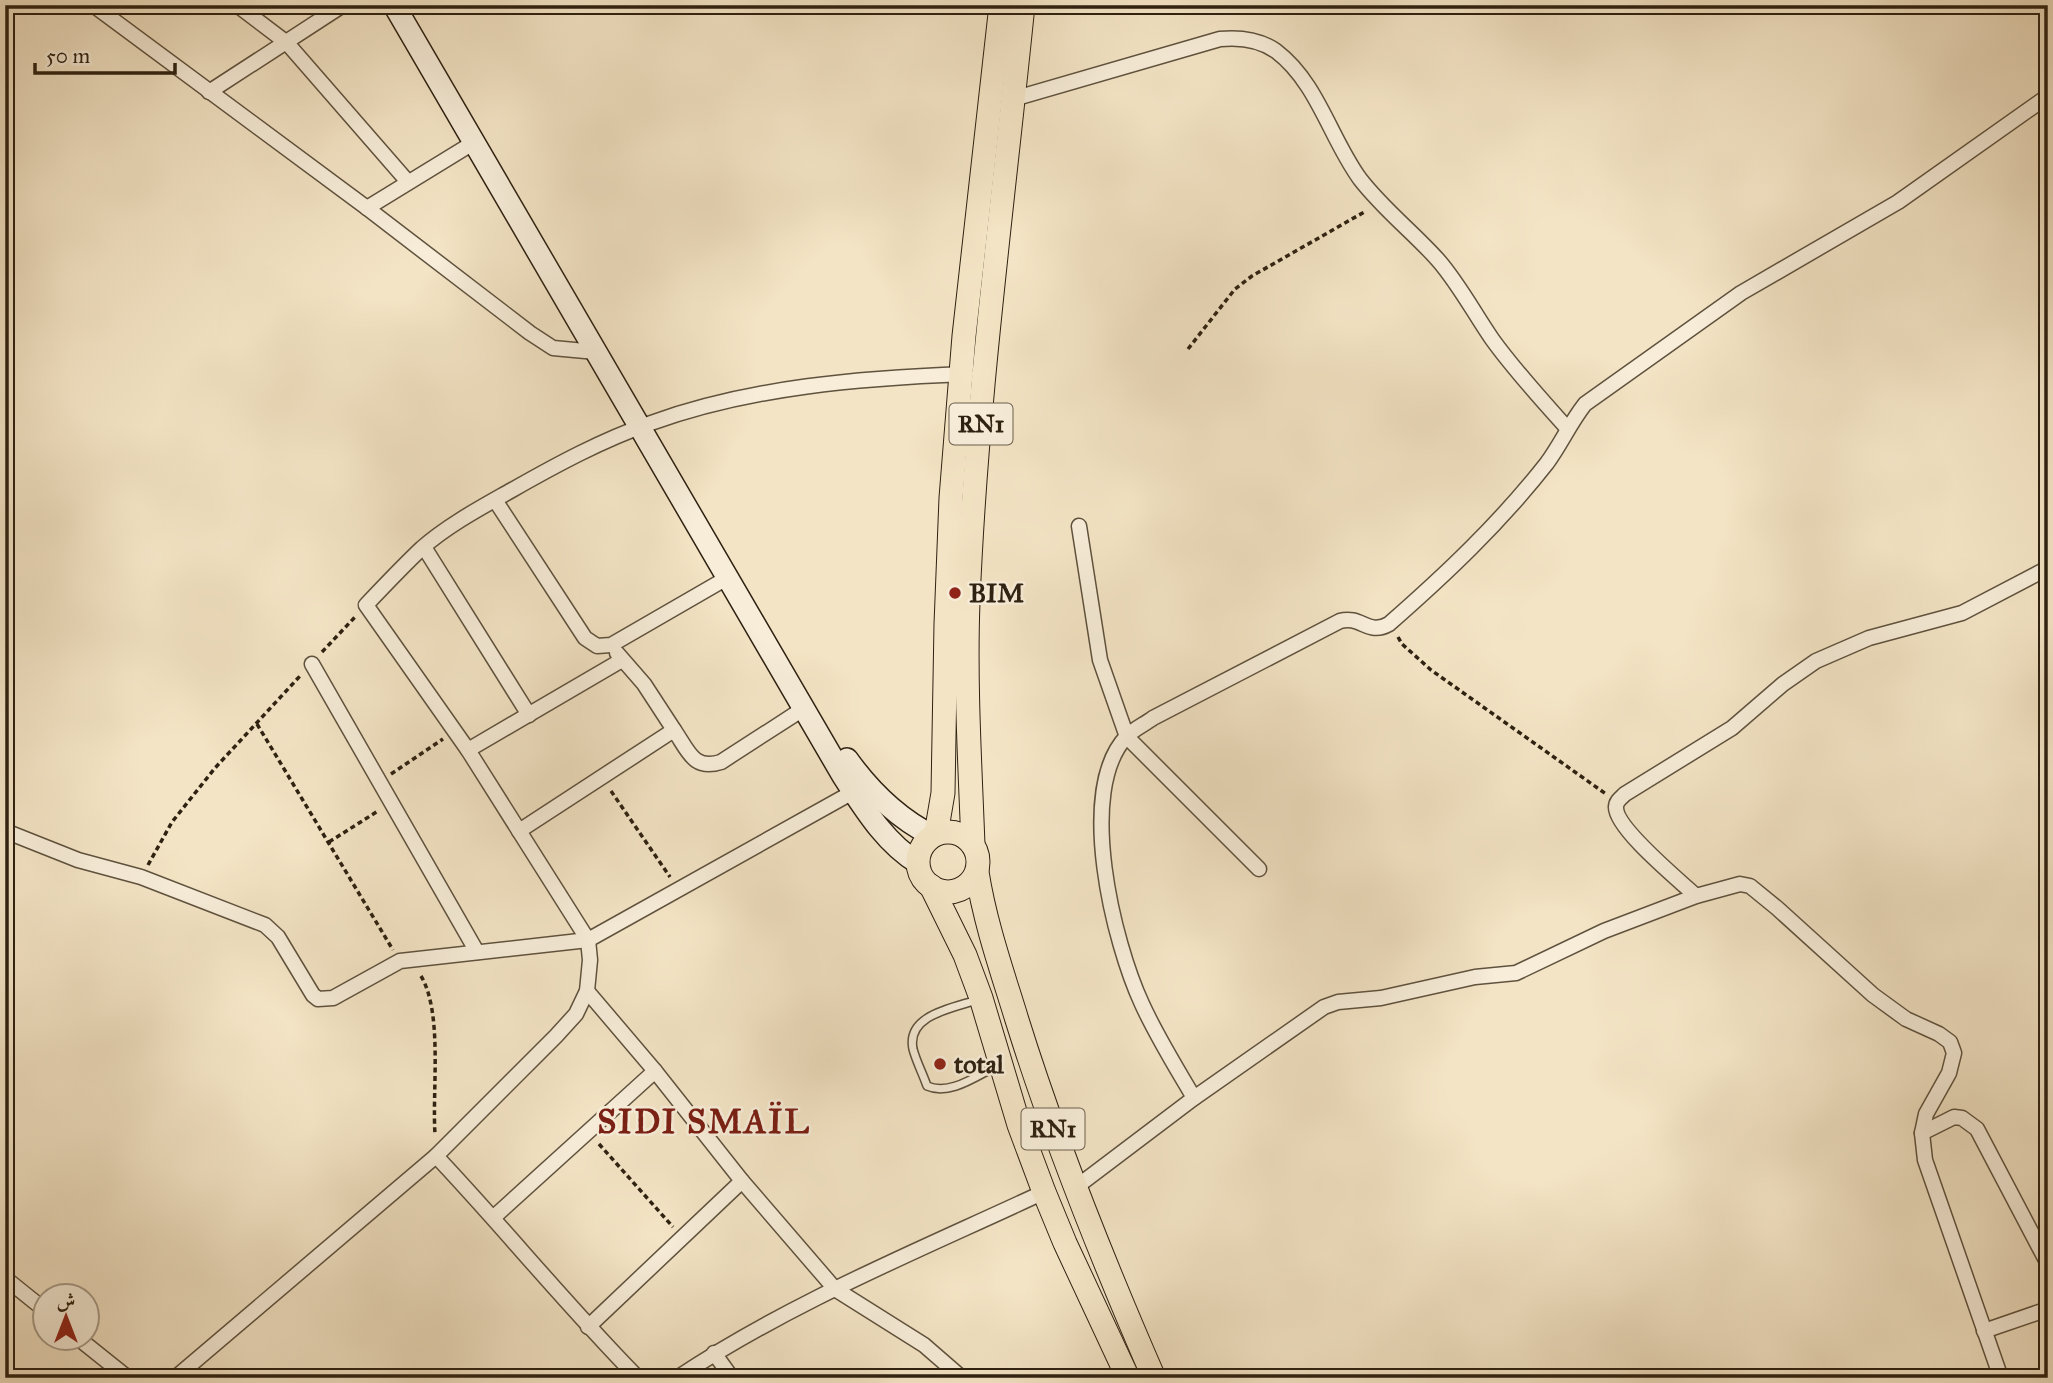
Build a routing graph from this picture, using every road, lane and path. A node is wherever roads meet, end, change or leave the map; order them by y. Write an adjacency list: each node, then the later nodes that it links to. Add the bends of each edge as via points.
1 (237, 5): 8 (street)
2 (343, 5): 9 (street)
3 (394, 5): 13 (street)
4 (409, 5): 21 (street)
5 (1001, 5): 20 (main road, RN1)
6 (1023, 5): 12 (main road, RN1)
7 (101, 8): 10 (street)
8 (253, 11): 9 (street)
9 (287, 43): 10 (street); 14 (street)
10 (209, 92): 16 (street)
11 (2048, 96): 22 (street, via 1899,202 1741,293 1585,404)
12 (1013, 99): 15 (street, via 1220,39 1256,41 1275,51 1307,83 1342,152); 19 (main road, RN1)
13 (474, 142): 14 (street); 18 (street)
14 (408, 182): 16 (street)
15 (1381, 202): 17 (path, via 1252,276 1235,289); 22 (street, via 1437,259 1514,368)
16 (367, 208): 18 (street, via 553,348)
17 (1188, 349)
18 (596, 352): 21 (street)
19 (985, 373): 20 (street); 49 (main road, RN1, via 968,605)
20 (961, 374): 21 (street, via 771,393); 47 (main road, RN1, via 946,611 943,793)
21 (645, 425): 23 (street, via 571,458); 27 (street); 47 (street, via 858,774 886,805)
22 (1567, 428): 29 (street, via 1548,461 1489,532)
23 (495, 500): 25 (street); 30 (street, via 585,638 597,646)
24 (1079, 526): 38 (street, via 1100,660)
25 (424, 547): 28 (street); 34 (street)
26 (2048, 568): 43 (street, via 1962,613 1869,638 1816,661 1732,728)
27 (727, 578): 30 (street); 33 (street)
28 (366, 605): 32 (path); 37 (street)
29 (1389, 624): 38 (street, via 1372,629 1350,618 1340,621 1176,705); 43 (path, via 1402,645 1431,670)
30 (611, 645): 31 (street)
31 (622, 660): 34 (street); 36 (street)
32 (312, 664): 35 (path); 41 (street)
33 (803, 709): 36 (street, via 712,765 694,759); 42 (street)
34 (529, 715): 39 (street)
35 (257, 724): 48 (path); 53 (path, via 172,822)
36 (674, 730): 40 (street)
37 (455, 731): 39 (street); 41 (path)
38 (1126, 737): 51 (street); 64 (street, via 1103,791 1100,818 1110,903 1141,1002)
39 (468, 750): 46 (street)
40 (602, 777): 46 (street); 55 (path)
41 (381, 782): 44 (street)
42 (853, 792): 50 (street, via 892,843); 55 (street)
43 (1617, 802): 56 (street, via 1620,821)
44 (392, 803): 48 (path); 58 (street)
45 (5, 831): 53 (street, via 78,860)
46 (519, 831): 57 (street)
47 (934, 835): 49 (main road, via 961,834); 50 (main road, RN1, via 922,847)
48 (329, 842): 59 (path)
49 (974, 845): 52 (main road, RN1)
50 (918, 863): 54 (main road, RN1)
51 (1259, 869)
52 (976, 872): 54 (main road, via 957,890); 69 (main road, RN1, via 992,944)
53 (141, 877): 59 (street, via 265,925 278,937 318,999 333,998)
54 (931, 886): 61 (main road, RN1, via 955,931)
55 (678, 889): 57 (street)
56 (1696, 896): 64 (street, via 1604,930 1516,974 1475,977 1324,1007); 66 (street, via 1740,884 1750,886 1873,995 1950,1042 1954,1052 1949,1073 1926,1114)
57 (588, 940): 58 (street); 60 (street)
58 (477, 951): 59 (street)
59 (400, 961): 67 (path, via 422,976 433,1015)
60 (587, 991): 63 (street); 67 (street, via 576,1014)
61 (981, 998): 62 (main road, RN1); 62 (lane, via 918,1024 913,1050 927,1086 936,1089 947,1089)
62 (1000, 1064): 70 (main road, RN1)
63 (655, 1071): 65 (street); 68 (street)
64 (1194, 1098): 69 (street)
65 (588, 1132): 71 (street); 72 (path)
66 (1922, 1133): 73 (street, via 1954,1117 1977,1129); 79 (street, via 1925,1160)
67 (436, 1156): 71 (street); 83 (street)
68 (742, 1181): 72 (street); 75 (street)
69 (1075, 1188): 89 (main road, RN1)
70 (1044, 1192): 75 (street); 88 (main road, RN1)
71 (494, 1217): 78 (street)
72 (682, 1237): 78 (street)
73 (2048, 1264)
74 (5, 1278): 76 (street)
75 (835, 1289): 81 (street); 87 (street, via 924,1345)
76 (32, 1300)
77 (2048, 1310): 79 (street)
78 (588, 1327): 84 (street)
79 (1984, 1331): 90 (street)
80 (96, 1352): 82 (street)
81 (714, 1353): 85 (street); 86 (street)
82 (128, 1378)
83 (175, 1378)
84 (638, 1378)
85 (677, 1378)
86 (732, 1378)
87 (962, 1378)
88 (1128, 1378)
89 (1154, 1378)
90 (2001, 1378)

